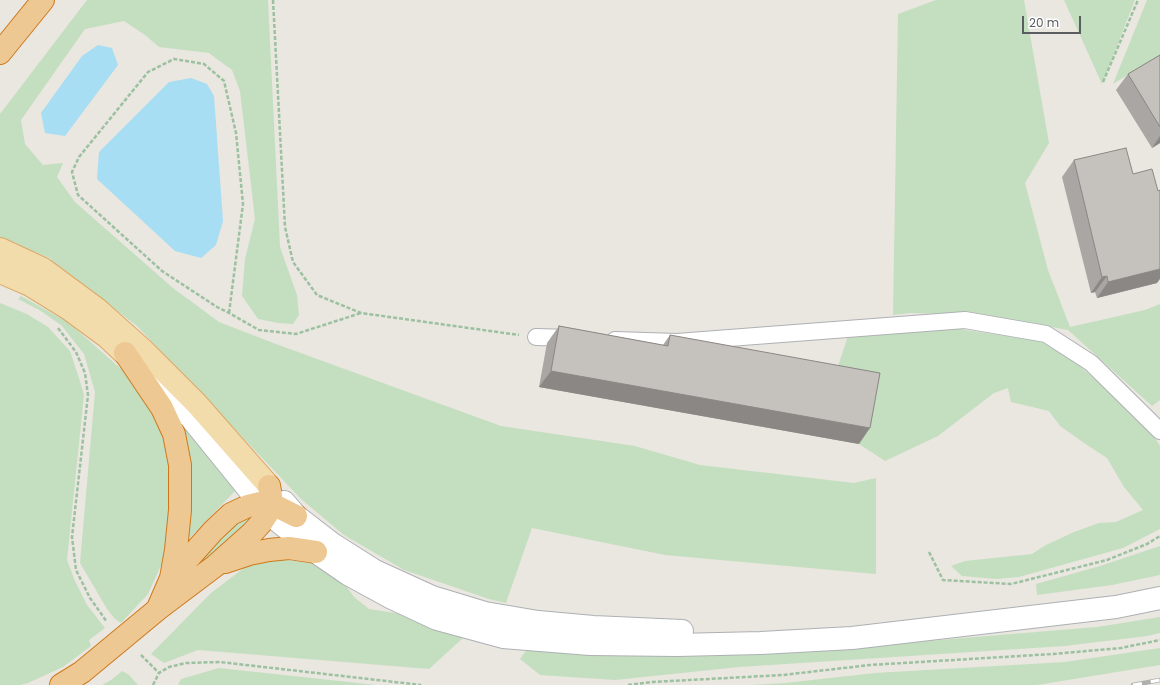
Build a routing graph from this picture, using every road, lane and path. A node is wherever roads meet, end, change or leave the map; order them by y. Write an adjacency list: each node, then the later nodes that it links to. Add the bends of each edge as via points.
1 (43, 0): 4 (highway)
2 (273, 0): 10 (path, via 285,227 293,262 317,295)
3 (1138, 0): 5 (path)
4 (0, 53)
5 (1102, 82)
6 (0, 249): 8 (main road)
7 (0, 272): 8 (main road)
8 (36, 277): 13 (main road, via 69,309); 15 (main road, via 97,308 143,350 196,403)
9 (229, 313): 9 (path, via 162,270 78,195 72,172 79,157 148,72 174,60 204,64 224,82 236,133 243,204); 10 (path, via 259,330 296,334)
10 (361, 313): 12 (path)
11 (52, 325): 25 (path, via 58,328 76,352 85,373 88,394 72,537 76,570 90,598)
12 (536, 337): 14 (street, via 677,342 965,320 1046,334 1091,363)
13 (125, 353): 15 (main road, via 191,418); 21 (highway, via 162,408 174,434 180,465 180,510)
14 (1160, 431)
15 (267, 502): 16 (highway); 18 (main road); 20 (highway, via 262,522); 21 (highway, via 248,506 231,514)
16 (296, 516): 22 (main road, via 331,543 375,571 432,598 485,613 538,622 592,627 686,631 844,628 1075,599)
17 (1160, 536): 19 (path, via 1107,560 1011,584 943,580)
18 (316, 552): 20 (highway, via 289,548 269,550); 23 (main road, via 348,574 437,619 503,637 590,644 678,645 852,638 1116,607)
19 (929, 552)
20 (215, 566): 24 (highway)
21 (171, 578): 24 (highway)
22 (1160, 583)
23 (1160, 598)
24 (158, 609): 29 (highway, via 82,672)
25 (107, 622)
26 (1160, 640): 32 (path, via 1121,648 1053,654 870,665 783,675)
27 (141, 655): 28 (path)
28 (159, 673): 30 (path); 31 (path, via 169,667 186,663 220,662)
29 (61, 685)
30 (153, 685)
31 (421, 685)
32 (628, 685)

